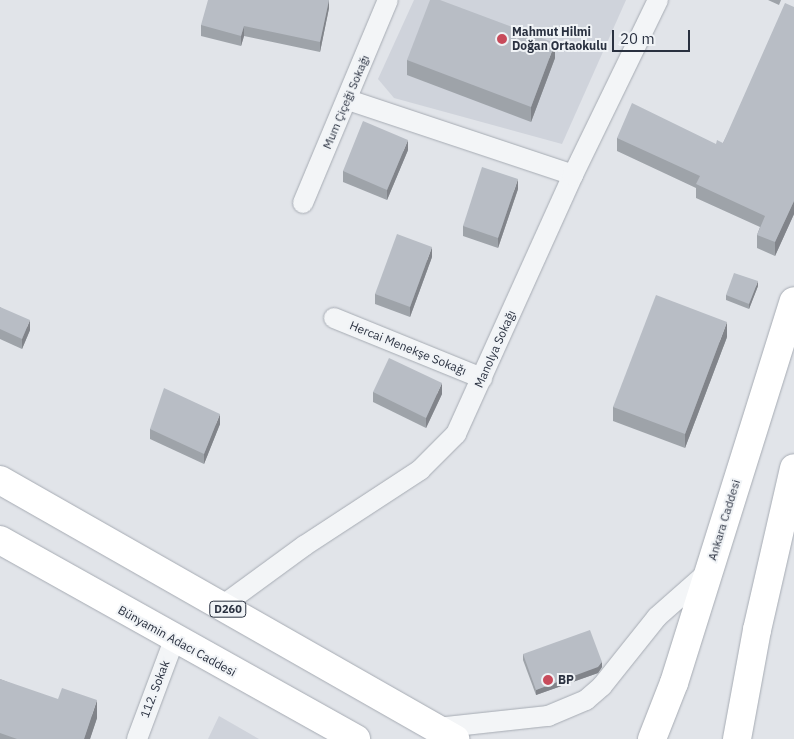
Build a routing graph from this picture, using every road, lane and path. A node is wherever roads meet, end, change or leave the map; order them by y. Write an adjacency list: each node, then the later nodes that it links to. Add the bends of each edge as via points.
1 (388, 0): 3 (street, Mum Çiçeği Sokağı)
2 (658, 0): 4 (street, Manolya Sokağı)
3 (348, 100): 4 (street); 5 (street, Mum Çiçeği Sokağı)
4 (573, 174): 8 (street, Manolya Sokağı)
5 (303, 203)
6 (794, 301): 12 (main road, Ankara Caddesi)
7 (334, 318): 8 (street, Hercai Menekşe Sokağı)
8 (482, 378): 13 (street, Manolya Sokağı, via 456,434 438,454)
9 (794, 468): 19 (main road, via 757,630)
10 (0, 480): 13 (main road, D260)
11 (0, 540): 14 (main road, Bünyamin Adacı Caddesi)
12 (708, 572): 15 (street, via 657,618 602,686 586,700 548,716); 18 (main road, Ankara Caddesi, via 674,683)
13 (222, 606): 15 (main road, D260)
14 (174, 640): 16 (street, 112. Sokak); 17 (main road, Bünyamin Adacı Caddesi)
15 (446, 734)
16 (136, 739)
17 (356, 739)
18 (652, 739)
19 (738, 739)

